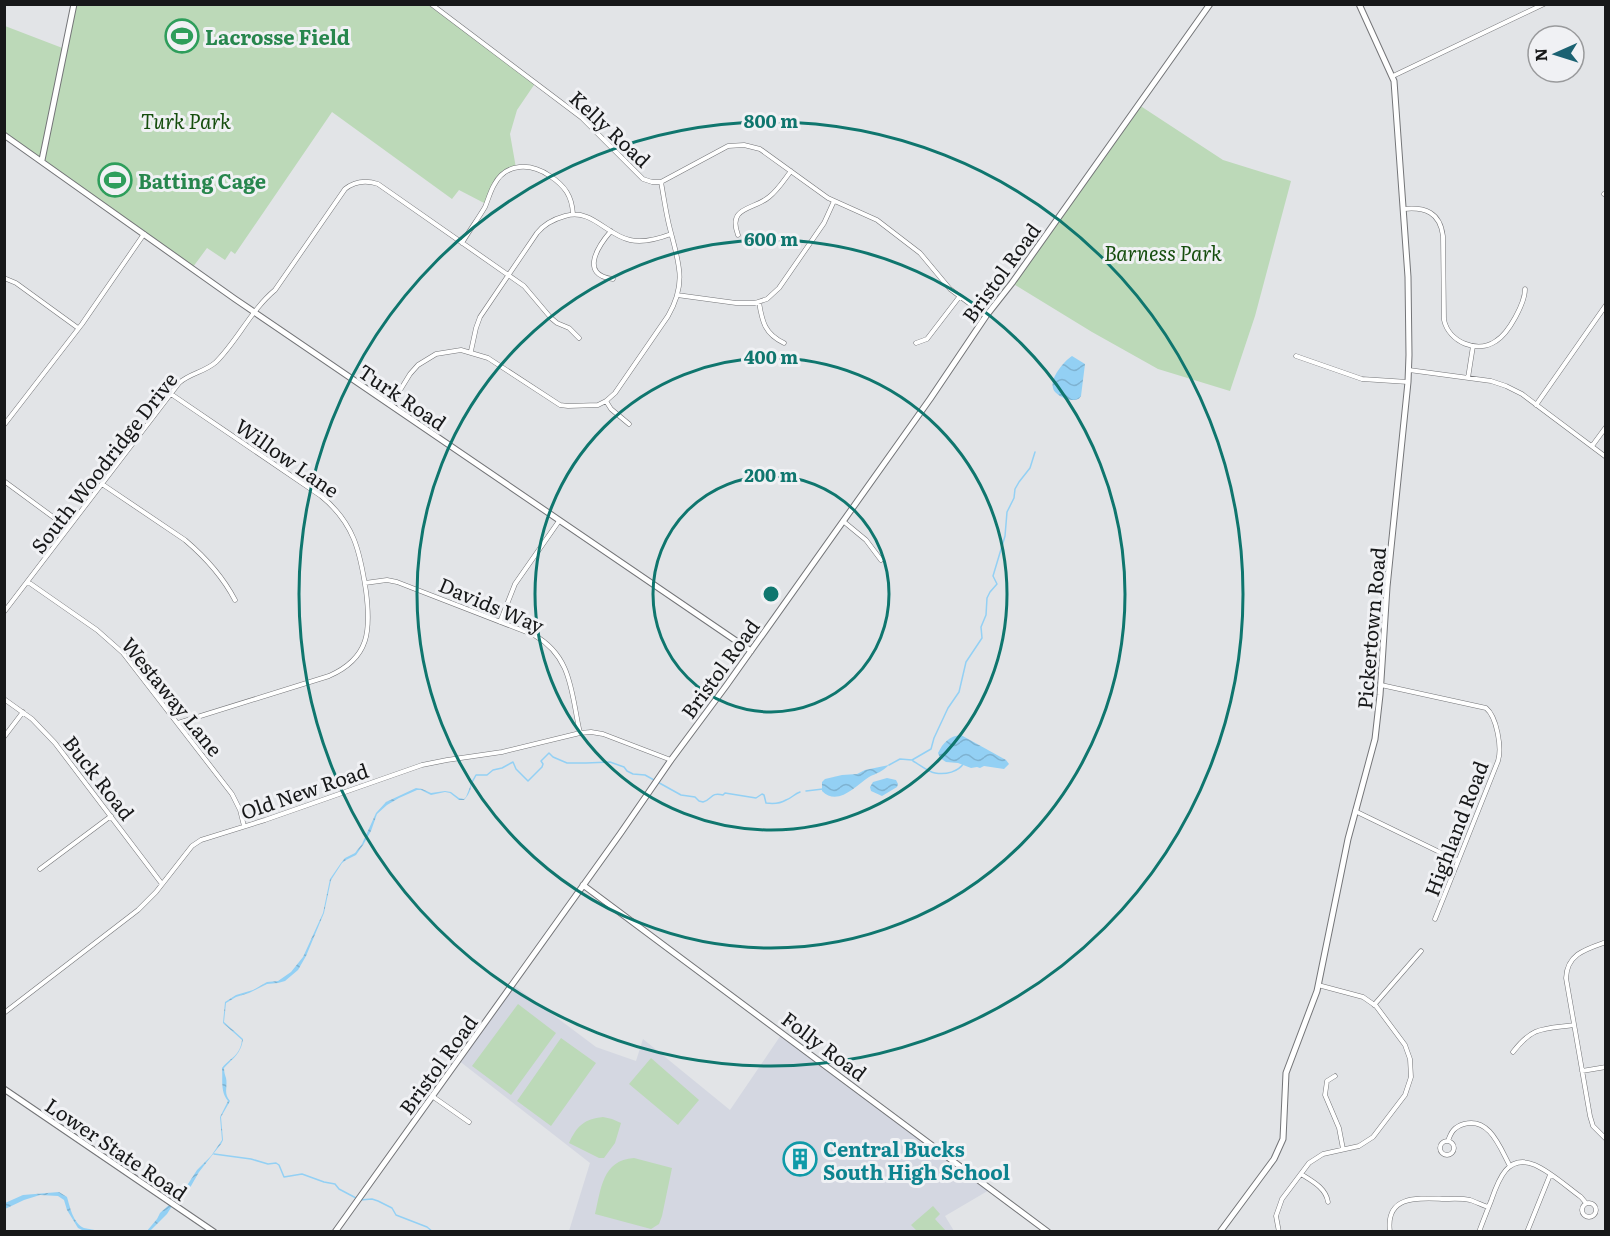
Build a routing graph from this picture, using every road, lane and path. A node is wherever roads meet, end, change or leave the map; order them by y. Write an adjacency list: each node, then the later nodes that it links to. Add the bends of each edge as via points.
1 (74, 4): 8 (street)
2 (431, 4): 10 (street, Kelly Road, via 582,118 644,179)
3 (1210, 4): 28 (street, Bristol Road)
4 (1359, 4): 6 (street, Pickertown Road)
5 (1544, 4): 6 (street)
6 (1393, 76): 12 (street, Pickertown Road)
7 (4, 135): 8 (street, Turk Road)
8 (42, 160): 15 (street, Turk Road)
9 (790, 171): 10 (street, Kelly Road, via 760,149 739,144 723,148); 11 (street, Kelly Road); 17 (street, via 769,198 741,211 735,226)
10 (661, 182): 16 (street)
11 (834, 201): 24 (street, Kelly Road, via 869,216 920,252); 25 (street, via 824,223 778,288)
12 (1404, 209): 33 (street, via 1426,210 1441,226 1445,326 1454,338); 36 (street, Pickertown Road)
13 (573, 214): 14 (street, via 586,216); 18 (street, via 567,190 559,182 533,167 516,168 502,174 495,183); 19 (street, via 543,226)
14 (611, 231): 16 (street, via 633,241); 21 (street, via 594,259 598,274)
15 (144, 234): 27 (street, Turk Road); 29 (street)
16 (671, 234): 23 (street, via 679,262)
17 (738, 236)
18 (462, 243): 19 (street); 27 (street, South Woodridge Drive, via 378,184 351,184)
19 (508, 275): 30 (street, via 524,286 554,321 569,328); 34 (street, via 480,317)
20 (4, 278): 29 (street)
21 (613, 279)
22 (1525, 289): 33 (street, via 1521,305 1502,336 1488,345)
23 (677, 295): 25 (street); 40 (street, via 668,316)
24 (960, 296): 28 (street, Kelly Road); 32 (street, via 927,339)
25 (759, 302): 31 (street, via 765,326 775,339)
26 (1605, 305): 42 (street)
27 (255, 312): 39 (street, South Woodridge Drive, via 214,364 186,377); 41 (street, Turk Road)
28 (986, 316): 51 (street, Bristol Road)
29 (78, 328): 44 (street)
30 (579, 339)
31 (784, 343)
32 (916, 343)
33 (1473, 346): 37 (street)
34 (471, 351): 40 (street, via 496,362 560,405); 41 (street, via 449,351 430,357 414,369)
35 (1296, 356): 38 (street, via 1362,379)
36 (1408, 370): 37 (street); 38 (street, Pickertown Road)
37 (1468, 378): 42 (street, via 1496,382)
38 (1408, 382): 60 (street, Pickertown Road)
39 (171, 394): 49 (street, South Woodridge Drive); 55 (street, Willow Lane, via 328,501 351,530)
40 (606, 401): 43 (street)
41 (391, 405): 50 (street, Turk Road)
42 (1536, 405): 46 (street)
43 (629, 424)
44 (4, 425)
45 (1605, 427): 46 (street)
46 (1592, 447): 47 (street)
47 (1605, 457)
48 (4, 481): 52 (street)
49 (102, 484): 52 (street, South Woodridge Drive); 56 (street, via 196,549)
50 (559, 520): 58 (street, via 515,584); 59 (street, Turk Road)
51 (843, 521): 53 (street, via 866,540); 59 (street, Bristol Road)
52 (68, 528): 54 (street, South Woodridge Drive)
53 (881, 560)
54 (28, 582): 57 (street, South Woodridge Drive); 63 (street, Westaway Lane, via 114,644)
55 (365, 583): 58 (street, Davids Way, via 397,582); 63 (street, Willow Lane, via 367,635 358,655 343,669)
56 (236, 600)
57 (4, 612)
58 (500, 622): 64 (street, Davids Way, via 534,635 556,652 568,674)
59 (751, 651): 66 (street, Bristol Road)
60 (1381, 685): 67 (street, Pickertown Road, via 1375,739); 70 (street, Highland Road, via 1486,708 1491,713 1500,748 1498,761)
61 (4, 699): 62 (street, Buck Road)
62 (23, 712): 65 (street); 68 (street, Buck Road, via 50,737)
63 (178, 723): 69 (street, Westaway Lane, via 232,794)
64 (580, 733): 66 (street, Old New Road, via 603,734); 69 (street, Old New Road, via 502,752 422,765)
65 (4, 737)
66 (671, 760): 73 (street, Bristol Road)
67 (1355, 811): 70 (street); 77 (street, Pickertown Road)
68 (111, 816): 71 (street); 72 (street, Buck Road)
69 (244, 826): 72 (street, Old New Road, via 195,844)
70 (1458, 861): 74 (street, Highland Road)
71 (40, 869)
72 (162, 884): 79 (street, Old New Road, via 138,910)
73 (584, 885): 86 (street, Bristol Road); 99 (street, Folly Road)
74 (1435, 919)
75 (1605, 942): 80 (street, via 1581,951 1568,967 1566,978)
76 (1421, 951): 78 (street)
77 (1318, 986): 78 (street, via 1363,997); 100 (street, Pickertown Road, via 1286,1073 1281,1146)
78 (1374, 1005): 90 (street, via 1405,1045 1410,1059 1409,1084 1373,1137)
79 (4, 1012)
80 (1574, 1025): 81 (street, via 1529,1034); 83 (street)
81 (1513, 1052)
82 (1605, 1067): 83 (street)
83 (1582, 1071): 88 (street, via 1591,1121)
84 (1335, 1076): 90 (street, via 1327,1081 1324,1090 1339,1128)
85 (4, 1089): 97 (street, Lower State Road)
86 (432, 1096): 87 (street); 98 (street, Bristol Road)
87 (470, 1122)
88 (1605, 1139)
89 (1448, 1141): 91 (street, via 1451,1132 1461,1125 1482,1125 1492,1134)
90 (1342, 1149): 92 (street, via 1319,1155)
91 (1510, 1166): 93 (street, via 1530,1163); 96 (street, via 1501,1176)
92 (1301, 1174): 94 (street, via 1324,1191); 101 (street, via 1279,1205)
93 (1550, 1175): 95 (street); 104 (street)
94 (1328, 1202)
95 (1586, 1203)
96 (1488, 1208): 102 (street, via 1466,1199 1410,1199 1392,1212); 103 (street)
97 (214, 1232)
98 (335, 1232)
99 (1048, 1232)
100 (1220, 1232)
101 (1279, 1232)
102 (1390, 1232)
103 (1479, 1232)
104 (1527, 1232)

